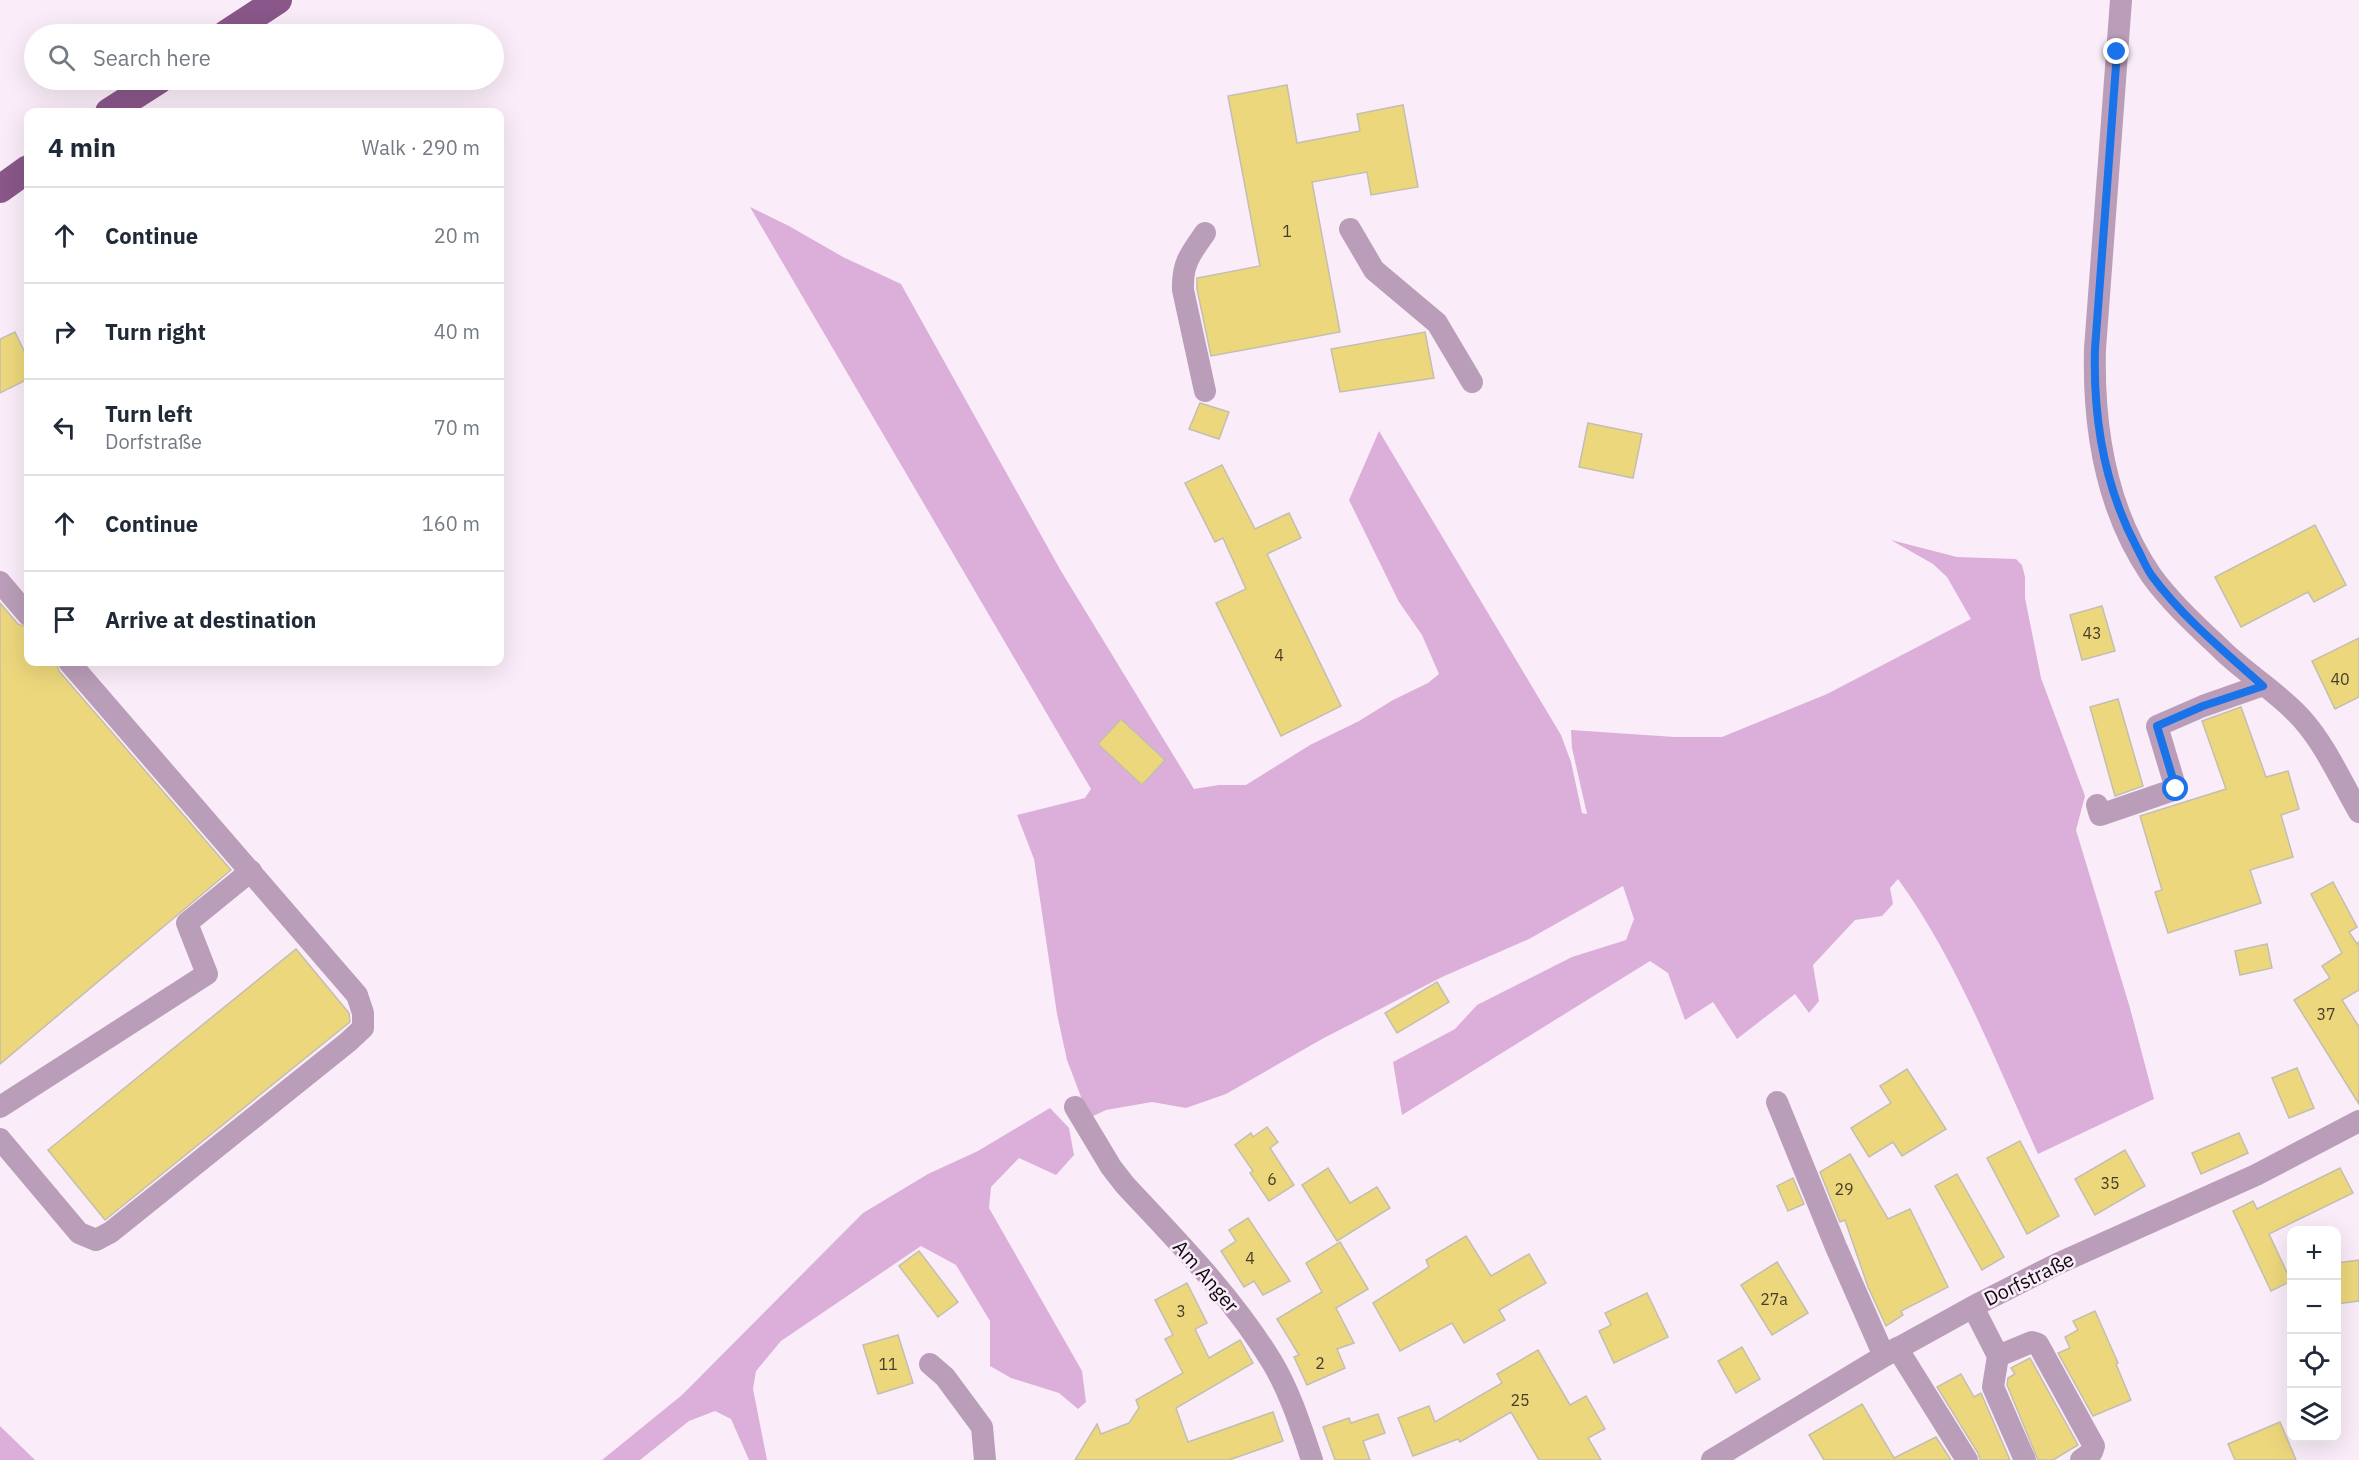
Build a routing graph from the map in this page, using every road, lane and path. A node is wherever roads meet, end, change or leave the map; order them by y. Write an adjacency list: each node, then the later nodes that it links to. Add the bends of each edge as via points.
1 (278, 0): 3 (main road)
2 (2121, 0): 15 (street, via 2094,386 2108,478 2150,573 2171,600)
3 (241, 24)
4 (143, 90): 5 (main road)
5 (115, 108)
6 (24, 172): 7 (main road)
7 (0, 189)
8 (1350, 229): 10 (street, via 1374,270 1437,323)
9 (1205, 233): 11 (street, via 1182,274)
10 (1472, 382)
11 (1205, 392)
12 (0, 582): 13 (street)
13 (24, 610)
14 (72, 666): 18 (street)
15 (2263, 686): 16 (street, via 2157,726 2176,789 2100,814); 17 (street, via 2302,719 2321,744)
16 (2097, 805)
17 (2359, 812)
18 (251, 872): 20 (street, via 187,923 207,974); 23 (street, via 357,994 363,1028 120,1225 96,1240 79,1233)
19 (1777, 1102): 25 (street, via 1836,1248)
20 (0, 1107)
21 (1075, 1107): 29 (street, Am Anger, via 1125,1185 1240,1314 1289,1396)
22 (2359, 1121): 24 (street, Dorfstraße, via 2273,1167 2057,1264)
23 (0, 1139)
24 (1973, 1307): 25 (street, Dorfstraße); 26 (street)
25 (1890, 1352): 30 (street, Dorfstraße); 31 (street)
26 (1998, 1356): 32 (street, via 1993,1386); 33 (street, via 2032,1342 2038,1344 2094,1446)
27 (930, 1364): 28 (street, via 945,1377 982,1427)
28 (985, 1460)
29 (1312, 1460)
30 (1712, 1460)
31 (1967, 1460)
32 (2025, 1460)
33 (2082, 1460)

